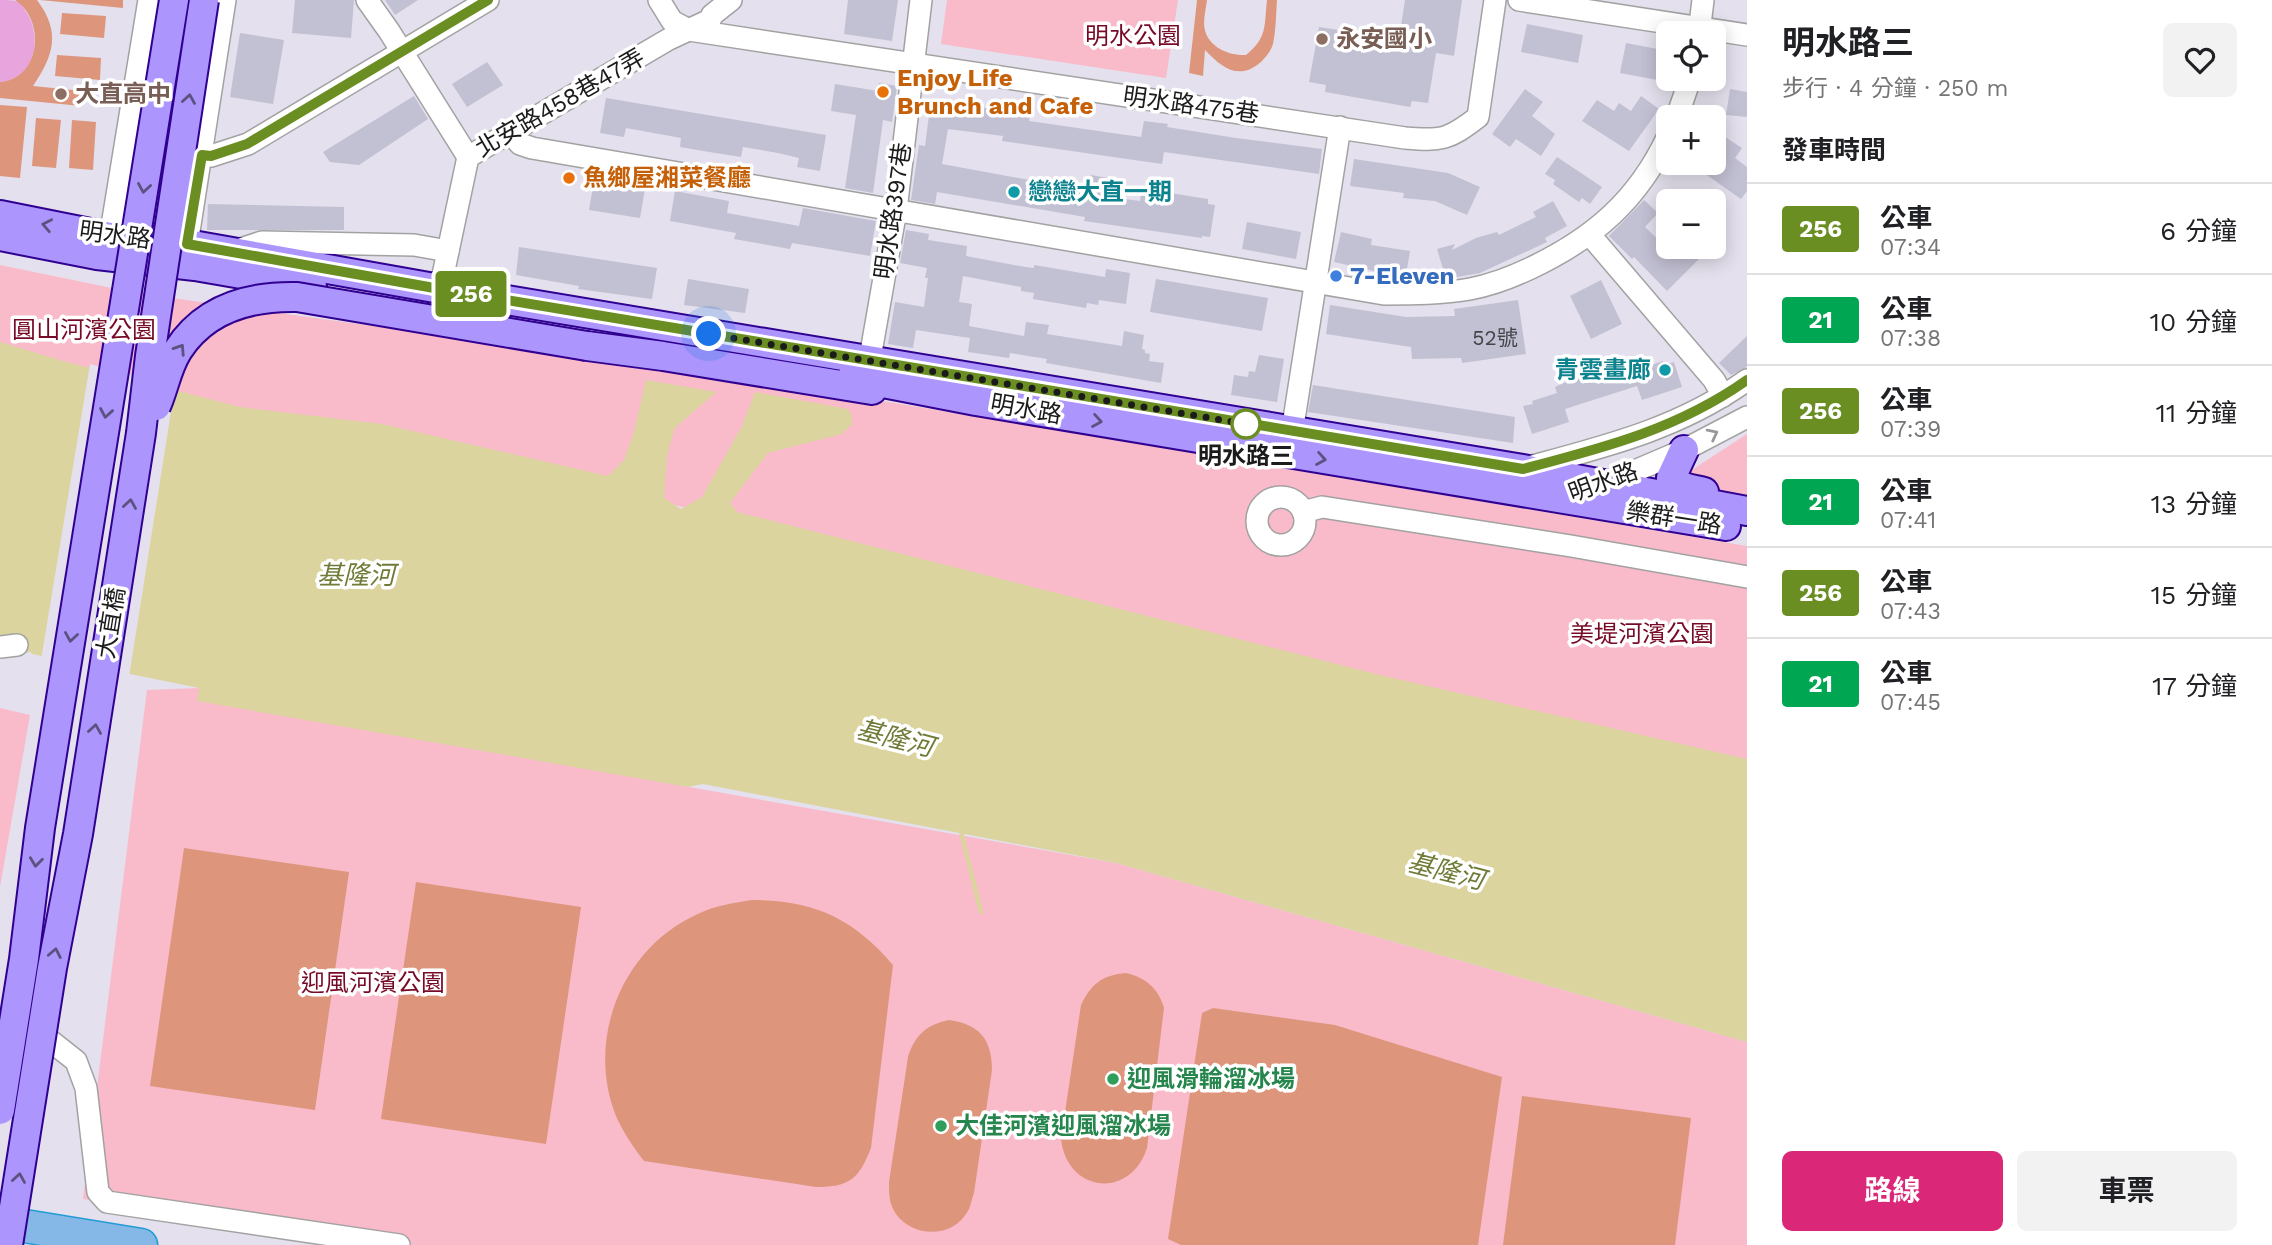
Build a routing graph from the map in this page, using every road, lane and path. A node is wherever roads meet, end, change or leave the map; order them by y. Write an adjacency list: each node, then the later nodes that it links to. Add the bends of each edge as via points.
1 (149, 0): 22 (street)
2 (174, 0): 53 (main road, 大直橋, one-way to 53, bridge)
3 (204, 0): 42 (main road, 大直橋, one-way to 3, bridge)
4 (225, 0): 23 (street)
5 (367, 0): 18 (street)
6 (488, 0): 18 (street)
7 (659, 0): 15 (street, via 672,21)
8 (731, 0): 15 (street, 北安路458巷47弄, via 710,20)
9 (921, 0): 19 (street, 明水路397巷)
10 (1495, 0): 20 (street, 明水路475巷, via 1478,117 1455,134 1432,140)
11 (1519, 0): 14 (street)
12 (1703, 0): 13 (street)
13 (1700, 21)
14 (1656, 23)
15 (690, 30): 19 (street, 明水路475巷); 21 (street, 北安路458巷47弄)
16 (1726, 33): 17 (street)
17 (1747, 35)
18 (401, 53): 23 (street, via 247,144); 24 (street)
19 (912, 64): 20 (street, 明水路475巷); 26 (street, 明水路397巷)
20 (1340, 127): 34 (street)
21 (510, 132): 24 (street, 北安路458巷47弄); 26 (street, via 520,144 532,148)
22 (126, 146): 23 (street, via 166,143); 30 (street)
23 (202, 155): 33 (street)
24 (467, 157): 31 (street, 北安路458巷47弄)
25 (1656, 157): 28 (street, via 1617,210)
26 (896, 210): 34 (street); 36 (street, 明水路397巷)
27 (0, 215): 30 (main road, 明水路, one-way to 27)
28 (1590, 235): 34 (street, via 1509,278 1472,289 1384,293); 38 (street)
29 (0, 236): 30 (main road, 明水路)
30 (109, 247): 33 (main road, 明水路)
31 (448, 251): 32 (street, via 414,245 262,242); 35 (street, 北安路458巷47弄)
32 (232, 252): 33 (main road, 明水路); 35 (main road, 明水路)
33 (186, 255): 36 (main road, 明水路)
34 (1315, 282): 41 (street)
35 (440, 289): 36 (main road, 明水路)
36 (868, 370): 39 (main road, 明水路); 41 (main road, 明水路)
37 (1747, 380): 38 (street, 明水路)
38 (1723, 396): 44 (street, 明水路, via 1634,438)
39 (976, 401): 42 (main road, one-way to 39, bridge, via 177,350 209,317 256,298 297,297 925,399); 46 (main road, 明水路, one-way to 46)
40 (1747, 417): 43 (street, 明水路, one-way to 40)
41 (1292, 432): 44 (main road, 明水路)
42 (141, 433): 55 (main road, 大直橋, one-way to 42, bridge)
43 (1684, 450): 45 (street, 明水路); 47 (main road, via 1672,472 1673,483)
44 (1523, 469): 45 (main road, 樂群一路)
45 (1606, 484): 46 (street, 明水路); 49 (main road, 樂群一路)
46 (1560, 499): 50 (main road, 樂群一路)
47 (1747, 504)
48 (1303, 512): 51 (street, via 1322,507)
49 (1747, 512)
50 (1747, 530)
51 (1747, 577)
52 (0, 1035): 57 (street, via 52,1042 76,1061 86,1088 98,1192 107,1202)
53 (0, 1110)
54 (0, 1222): 56 (highway)
55 (8, 1245)
56 (141, 1245)
57 (399, 1245)

